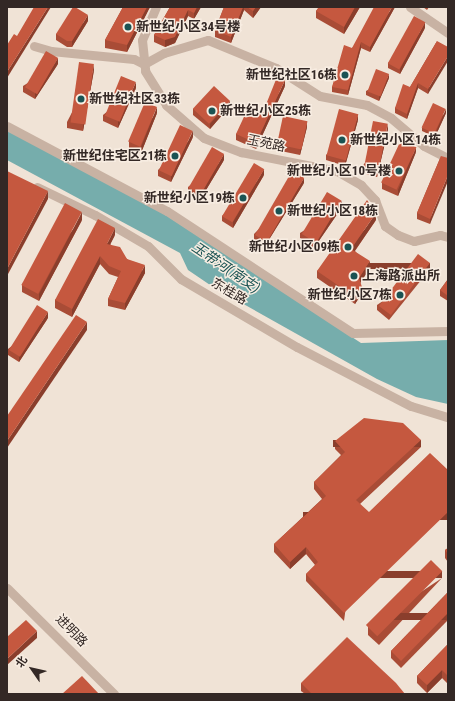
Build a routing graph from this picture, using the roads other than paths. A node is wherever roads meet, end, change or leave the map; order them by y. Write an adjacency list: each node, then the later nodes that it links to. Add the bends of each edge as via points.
1 (156, 7): 5 (street, 玉苑路, via 142,40)
2 (410, 7): 3 (street)
3 (448, 33)
4 (34, 46): 5 (street, via 51,51 134,59)
5 (144, 64): 7 (street, via 164,53 208,40 276,68 320,96 367,105 391,118 424,146); 9 (street, 玉苑路, via 166,105 204,138 241,152 337,171 361,185 375,200 385,226 398,235 414,241 440,235)
6 (7, 126): 10 (street, via 167,211 353,333)
7 (448, 158)
8 (27, 182): 11 (street, 东桂路, via 95,215 148,246 181,279 296,347 411,406)
9 (448, 237)
10 (448, 331)
11 (448, 417)
12 (7, 588): 13 (street, 进明路)
13 (114, 694)

